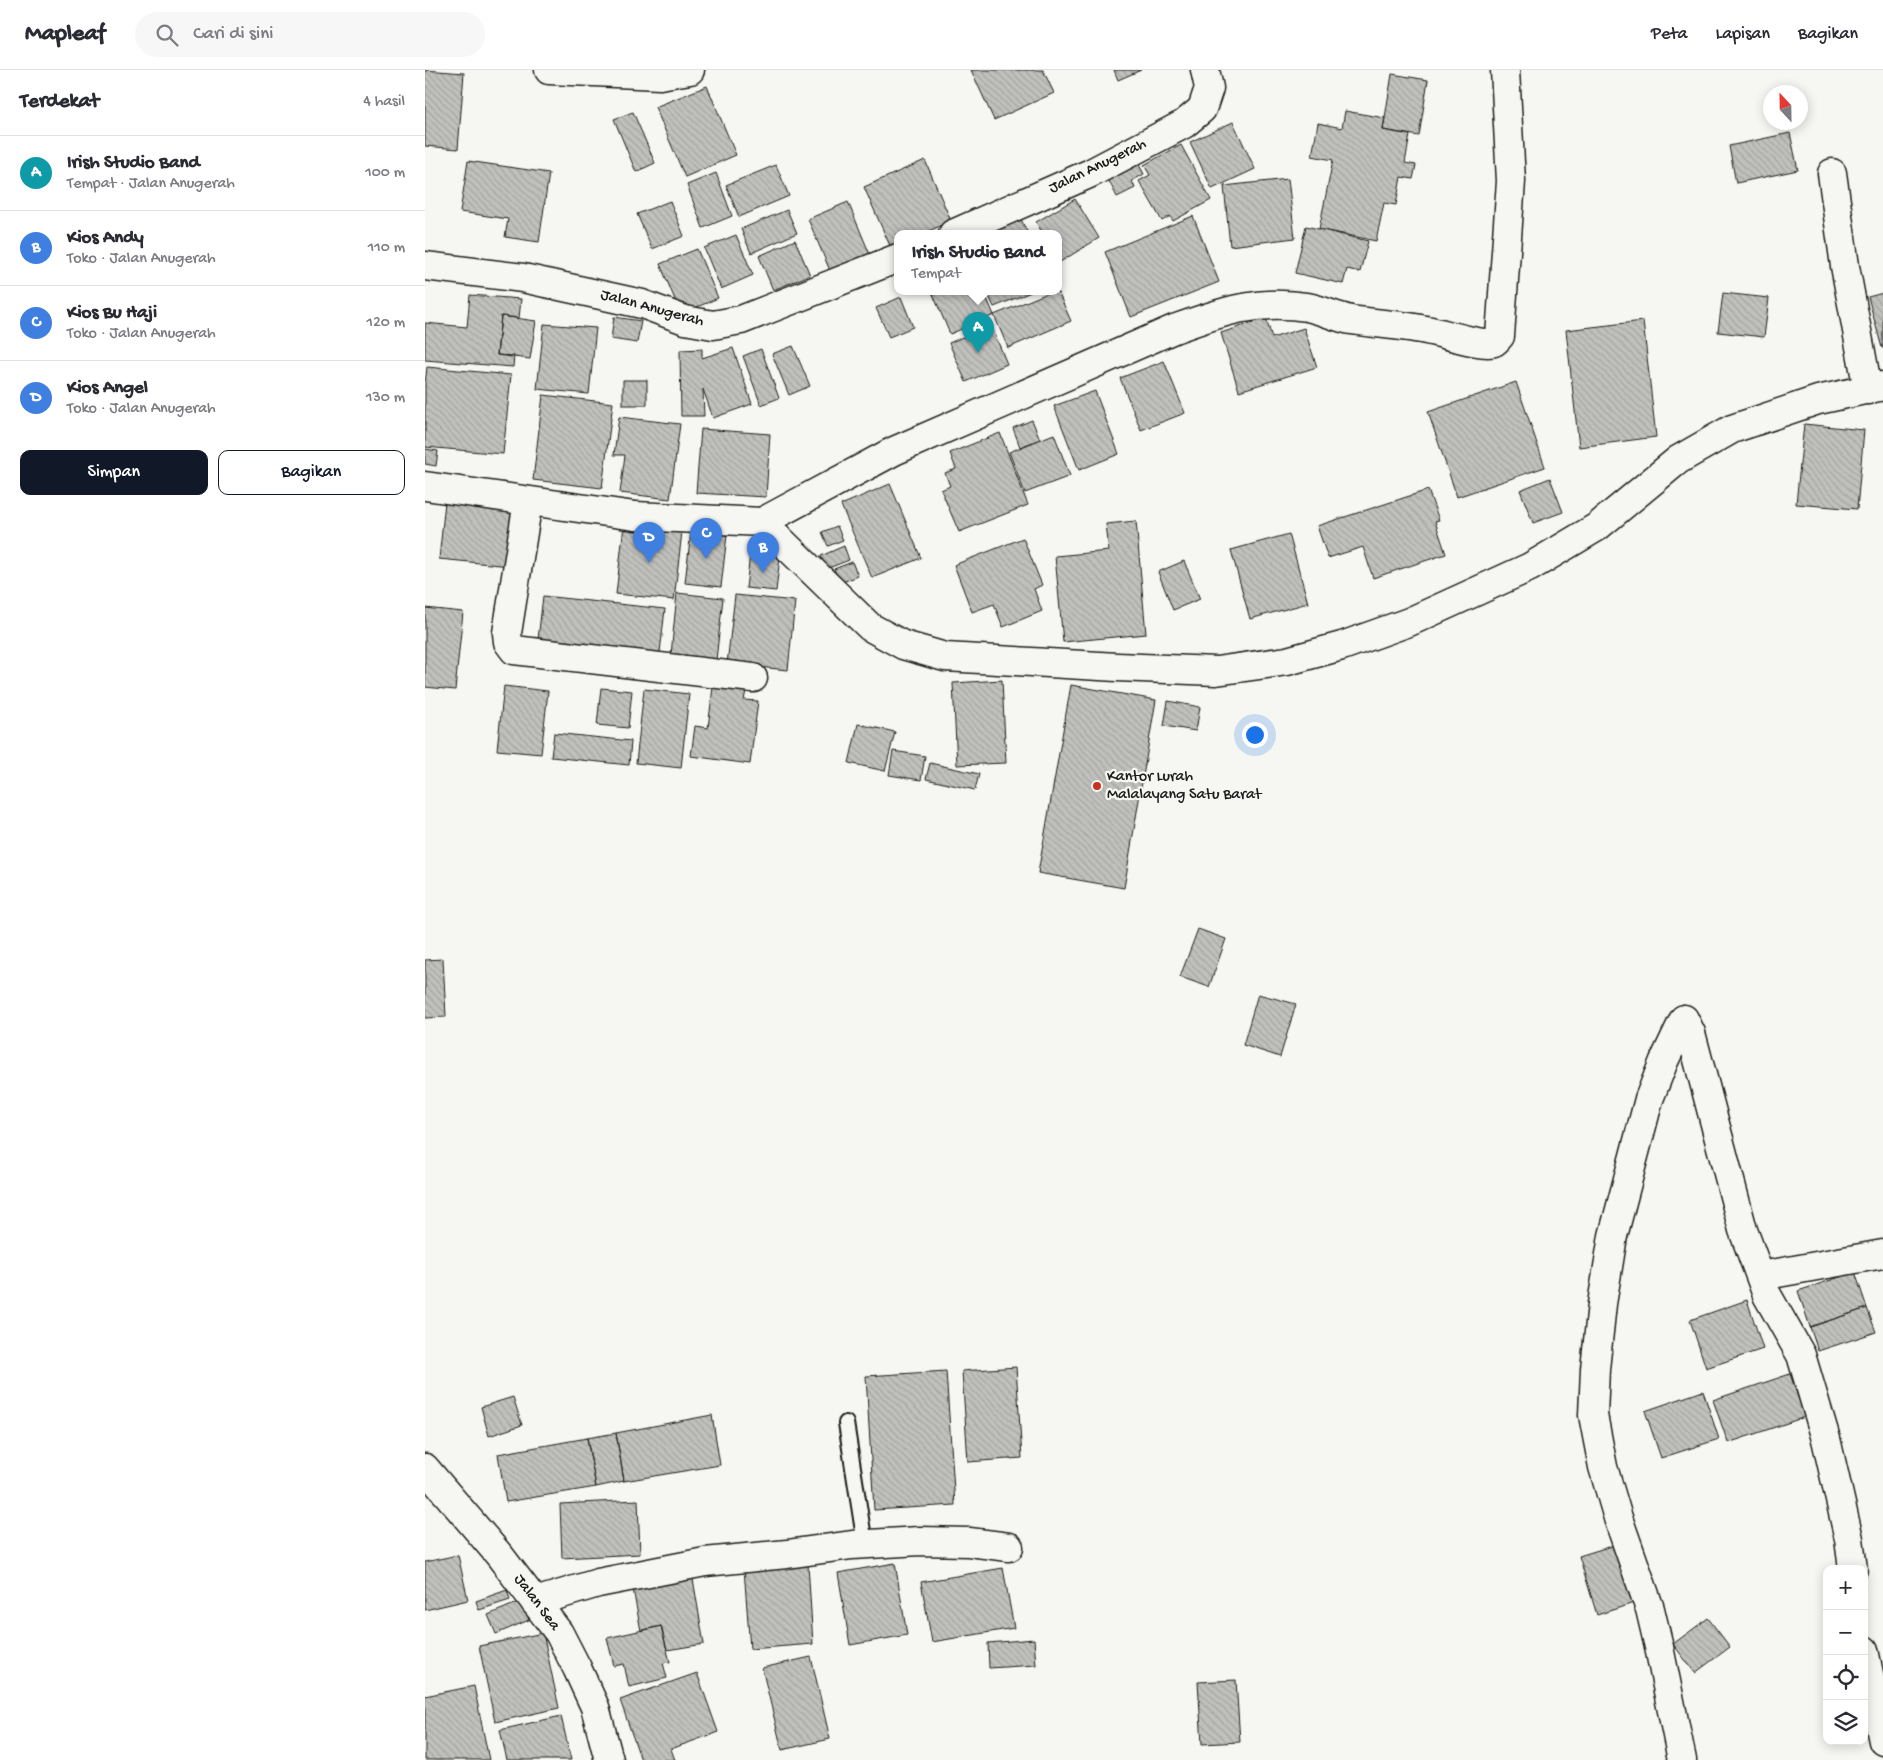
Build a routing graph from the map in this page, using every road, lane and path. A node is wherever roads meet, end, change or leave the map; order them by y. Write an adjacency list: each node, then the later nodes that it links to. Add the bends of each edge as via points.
1 (549, 70): 2 (street, via 659,75)
2 (690, 70)
3 (1205, 70): 6 (street, Jalan Anugerah, via 1209,88 1202,109 1184,124 1091,173)
4 (1505, 70): 12 (street, via 1511,181 1499,336 1494,342 1351,320 1283,304 1245,306 1174,329 894,451)
5 (1832, 173): 9 (street, via 1845,266)
6 (962, 230)
7 (894, 260): 8 (street, Jalan Anugerah, via 741,320 713,325 685,320 641,304 523,278)
8 (425, 266)
9 (1875, 388): 12 (street, via 1818,400 1732,429 1678,460 1597,527 1530,567 1409,622 1287,661 1216,671 945,657 903,645 870,627)
10 (425, 486): 11 (street)
11 (527, 501): 12 (street, via 635,516); 13 (street, via 507,633 508,642 514,650)
12 (762, 522)
13 (753, 678)
14 (1883, 1254): 15 (street)
15 (1761, 1276): 20 (street, via 1767,1295 1801,1355 1826,1439); 25 (street, via 1743,1230 1691,1033 1684,1019 1649,1099 1613,1236 1602,1304 1593,1415 1603,1467 1652,1618)
16 (846, 1422): 18 (lane)
17 (425, 1468): 21 (street, Jalan Sea)
18 (865, 1544): 19 (street, via 969,1542); 21 (street, via 705,1562 598,1583)
19 (1009, 1547)
20 (1852, 1565)
21 (535, 1602): 24 (street, Jalan Sea, via 559,1633 577,1668 595,1707)
22 (1865, 1655): 23 (street)
23 (1883, 1741)
24 (609, 1760)
25 (1683, 1760)

